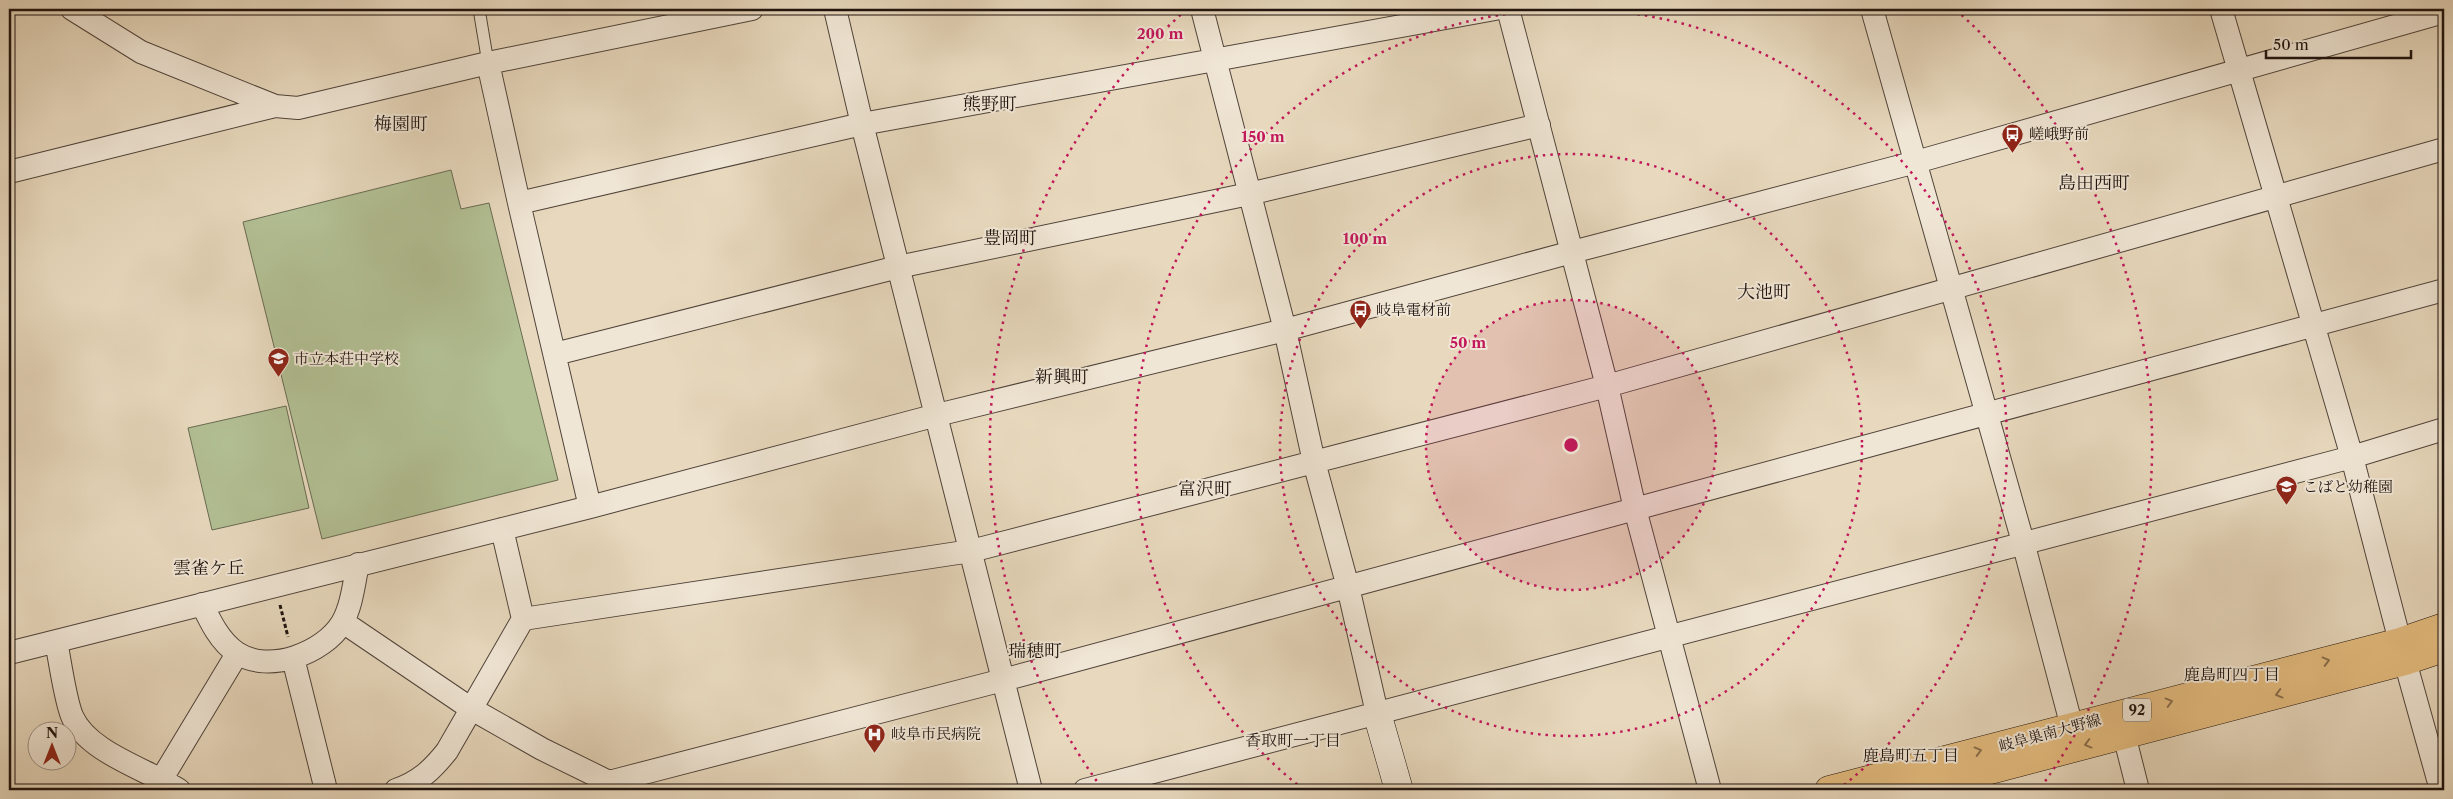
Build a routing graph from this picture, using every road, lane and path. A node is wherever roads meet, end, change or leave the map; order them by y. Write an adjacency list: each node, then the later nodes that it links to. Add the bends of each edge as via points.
1 (72, 9): 14 (street, via 141,52)
2 (479, 9): 12 (lane)
3 (752, 9): 12 (street)
4 (835, 9): 15 (street)
5 (1202, 9): 11 (street)
6 (1495, 9): 11 (street)
7 (1508, 9): 16 (street)
8 (1872, 9): 18 (street)
9 (2222, 9): 13 (street)
10 (2444, 12): 13 (street)
11 (1217, 61): 15 (street); 20 (street)
12 (488, 63): 14 (street, via 298,108); 22 (street)
13 (2239, 70): 18 (street); 21 (street)
14 (276, 106): 19 (street)
15 (862, 124): 22 (street); 24 (street)
16 (1539, 125): 20 (street); 23 (street)
17 (2444, 149): 21 (street)
18 (1916, 162): 23 (street); 25 (street)
19 (9, 172)
20 (1249, 194): 24 (street); 28 (street)
21 (2277, 197): 25 (street); 27 (street)
22 (519, 203): 29 (street)
23 (1572, 252): 28 (street); 30 (street)
24 (898, 267): 29 (street); 31 (street)
25 (1952, 289): 30 (street); 32 (street)
26 (2444, 290): 27 (street)
27 (2314, 327): 32 (street); 34 (street)
28 (1285, 330): 31 (street); 35 (street)
29 (555, 354): 36 (street)
30 (1607, 386): 35 (street); 37 (street)
31 (937, 415): 36 (street); 40 (street)
32 (1987, 415): 37 (street); 39 (street)
33 (2444, 428): 34 (street)
34 (2352, 456): 39 (street); 51 (street)
35 (1314, 462): 40 (street); 43 (street)
36 (590, 507): 38 (street)
37 (1635, 509): 43 (street); 48 (street)
38 (502, 529): 41 (street); 45 (street)
39 (2024, 542): 48 (street); 59 (street)
40 (971, 551): 45 (street); 55 (street)
41 (358, 564): 42 (street); 46 (street)
42 (275, 584): 44 (street); 54 (path)
43 (1348, 587): 55 (street); 57 (street)
44 (202, 604): 49 (street); 53 (street, via 213,626)
45 (523, 619): 56 (street)
46 (343, 622): 54 (street, via 324,644); 56 (street)
47 (2444, 627): 51 (main road, 岐阜巣南大野線 / 92)
48 (1670, 636): 57 (street); 66 (street)
49 (56, 641): 52 (street); 60 (street, via 72,716 79,726 99,747)
50 (2444, 648): 51 (main road, 岐阜巣南大野線 / 92)
51 (2402, 651): 58 (main road, 岐阜巣南大野線 / 92); 70 (street)
52 (9, 653)
53 (237, 654): 54 (street, via 265,661); 60 (street)
54 (293, 658): 61 (street)
55 (1003, 680): 56 (street, via 609,782); 63 (street)
56 (470, 708): 62 (street, via 435,767 422,779)
57 (1377, 713): 64 (street); 65 (street)
58 (2121, 725): 59 (main road, 岐阜巣南大野線 / 92); 68 (main road, 岐阜巣南大野線 / 92, one-way to 68); 69 (street)
59 (2072, 727): 67 (main road, 岐阜巣南大野線 / 92, one-way to 59)
60 (165, 786)
61 (326, 790)
62 (396, 790)
63 (1031, 790)
64 (1084, 790)
65 (1400, 790)
66 (1710, 790)
67 (1829, 790)
68 (1914, 790)
69 (2138, 790)
70 (2441, 790)

